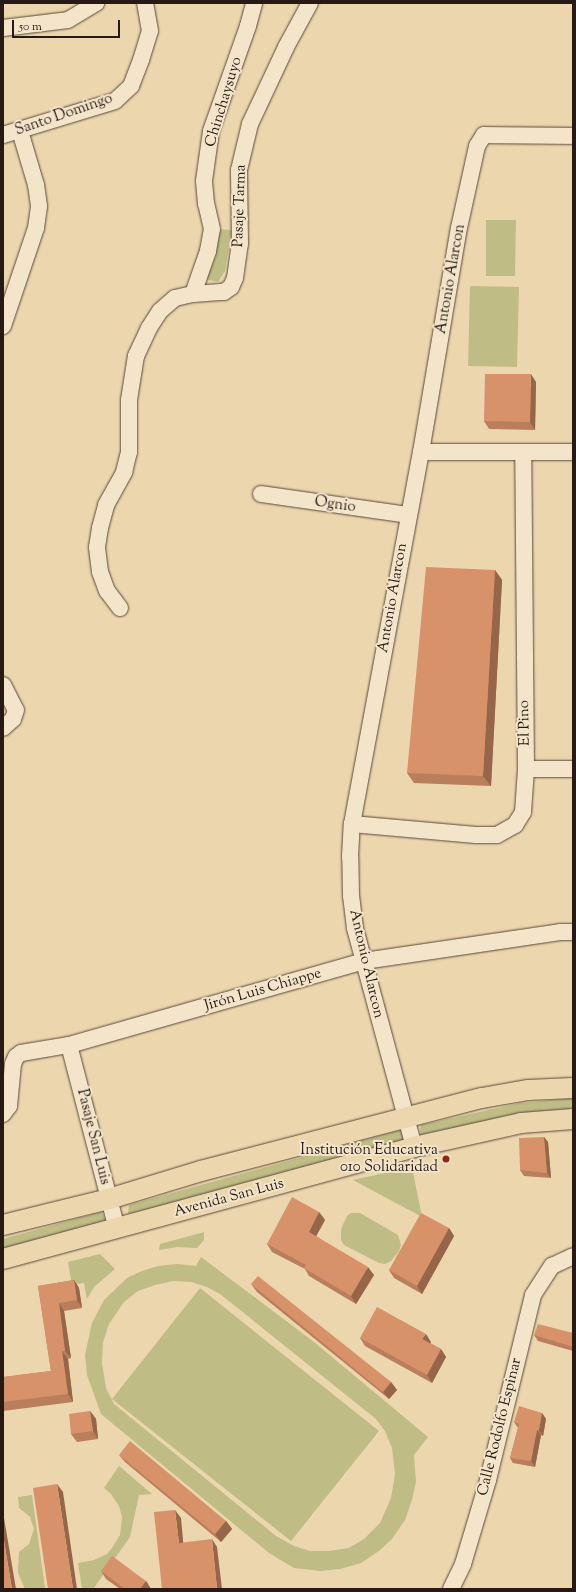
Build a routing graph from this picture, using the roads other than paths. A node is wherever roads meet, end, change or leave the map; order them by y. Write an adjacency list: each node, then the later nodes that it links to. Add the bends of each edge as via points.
1 (96, 3): 5 (street, via 68,20)
2 (145, 3): 6 (street, Santo Domingo, via 150,30 131,86 115,101)
3 (254, 3): 9 (street, Chinchaysuyo, via 211,132 204,181 212,228 208,251)
4 (310, 3): 9 (street, Pasaje Tarma, via 250,124 239,170 240,244 234,278 224,292)
5 (3, 28)
6 (20, 132): 7 (street, Santo Domingo); 10 (street, via 36,185 39,206 36,228)
7 (3, 135)
8 (573, 136): 11 (street, Antonio Alarcon, via 484,135 477,146 459,228)
9 (193, 294): 16 (street, via 175,298 160,311 136,356 129,400 129,452 124,472 106,505 97,547 100,572 107,591)
10 (3, 326)
11 (421, 452): 12 (street); 15 (street, Antonio Alarcon)
12 (523, 452): 13 (street); 19 (street, El Pino)
13 (573, 452)
14 (261, 494): 15 (street, Ognio)
15 (408, 515): 21 (street, Antonio Alarcon)
16 (120, 608)
17 (3, 685): 18 (street, via 16,710 13,719)
18 (3, 728)
19 (526, 769): 20 (street); 21 (street, El Pino, via 523,812 515,825 497,835)
20 (573, 769)
21 (352, 824): 23 (street, Antonio Alarcon, via 351,896 355,928)
22 (573, 932): 23 (street, Jirón Luis Chiappe)
23 (364, 962): 24 (street, Jirón Luis Chiappe); 28 (street, Antonio Alarcon)
24 (69, 1045): 27 (street, Jirón Luis Chiappe, via 21,1053 16,1057 9,1106); 32 (street, Pasaje San Luis)
25 (573, 1088): 26 (main road, Avenida San Luis)
26 (516, 1092): 28 (main road, Avenida San Luis); 30 (main road)
27 (3, 1114)
28 (405, 1117): 31 (street, Antonio Alarcon); 32 (main road, Avenida San Luis, via 202,1171)
29 (573, 1120): 30 (main road, Avenida San Luis)
30 (520, 1123): 31 (main road, Avenida San Luis)
31 (414, 1147): 34 (main road, Avenida San Luis)
32 (109, 1199): 33 (main road, Avenida San Luis); 34 (street, Pasaje San Luis)
33 (3, 1225)
34 (116, 1229): 36 (main road, Avenida San Luis)
35 (573, 1256): 37 (street, Calle Rodolfo Espinar, via 552,1266 533,1295 488,1480 462,1564)
36 (3, 1259)
37 (451, 1589)

